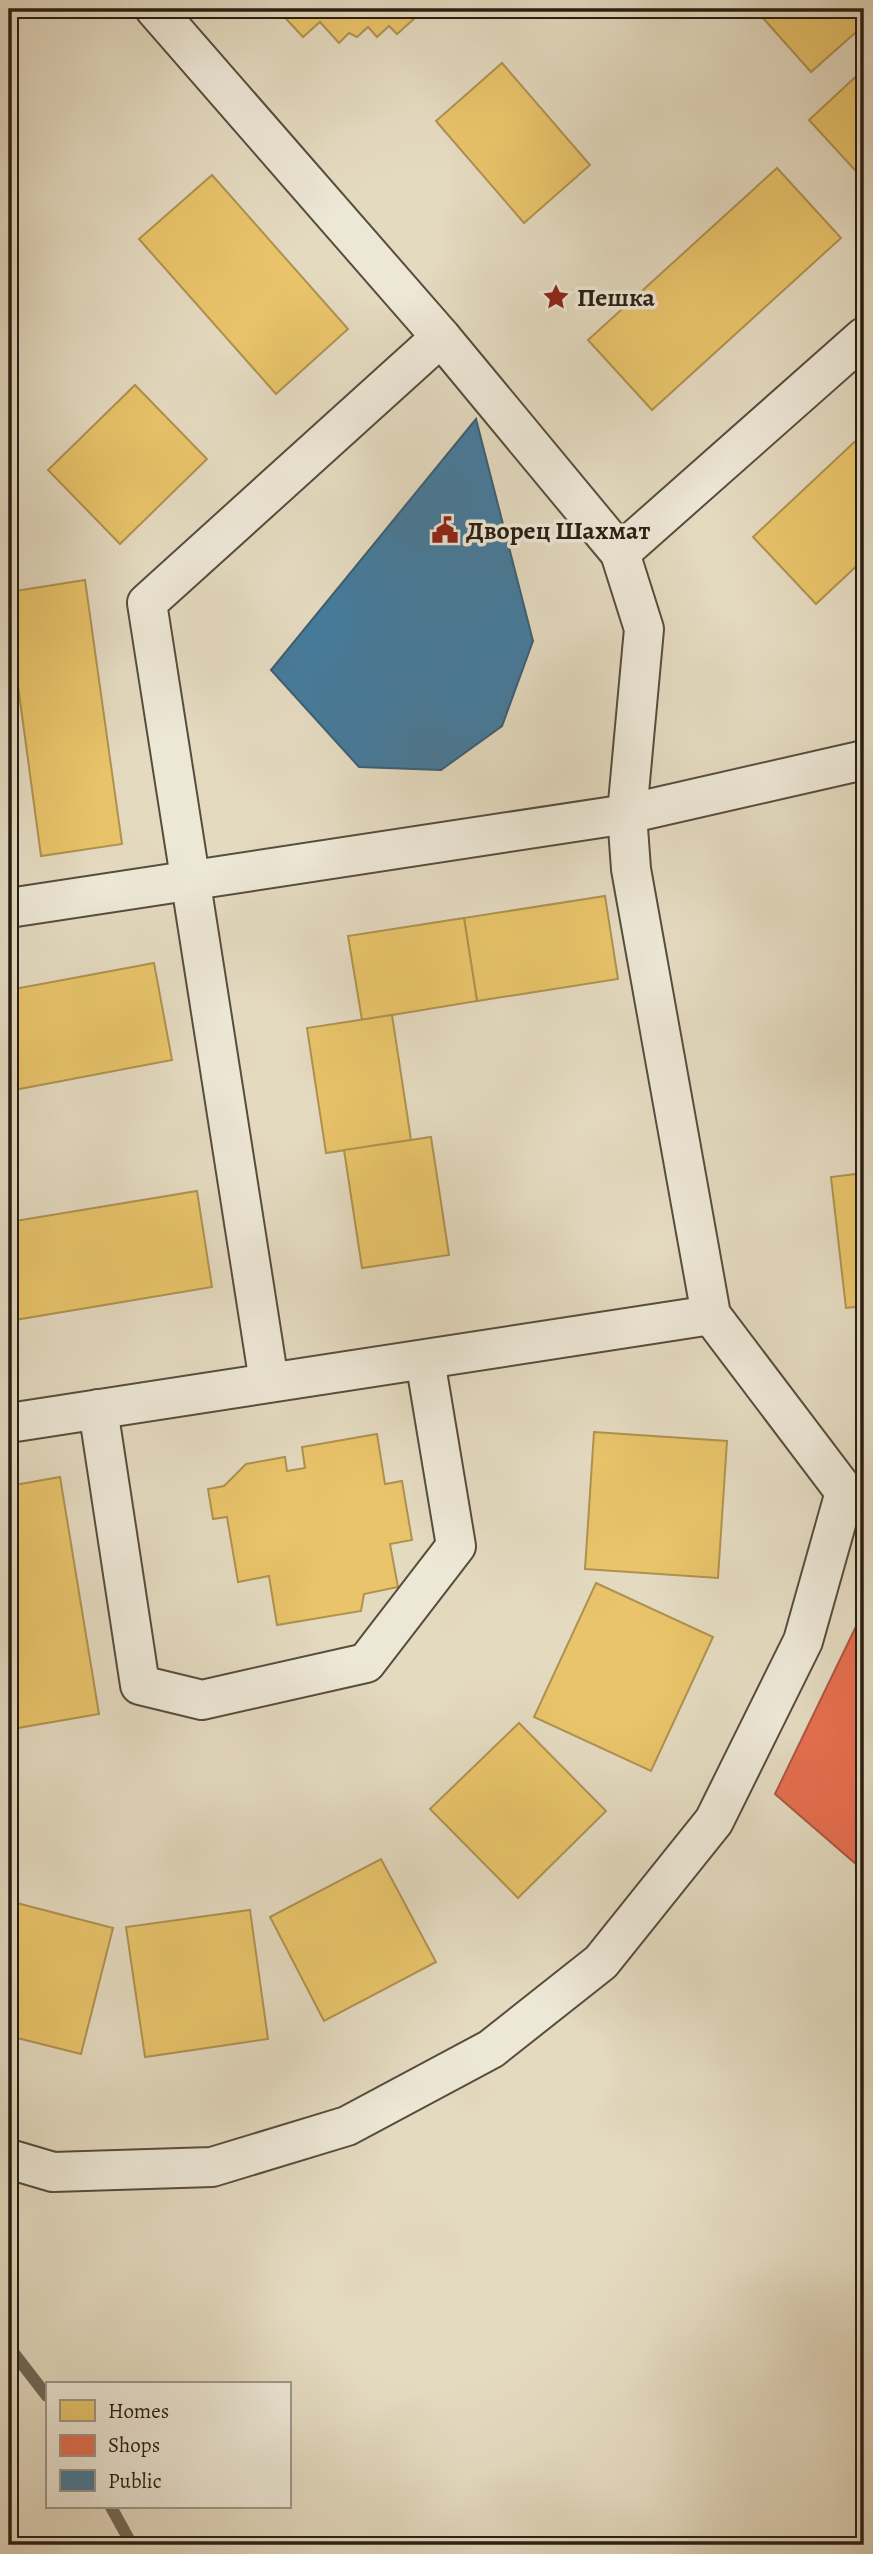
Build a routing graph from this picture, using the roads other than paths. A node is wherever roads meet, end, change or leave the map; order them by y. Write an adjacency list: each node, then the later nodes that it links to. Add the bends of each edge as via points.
1 (155, 9): 2 (street)
2 (441, 337): 4 (street); 7 (street, via 147,603)
3 (864, 337): 4 (street)
4 (620, 553): 6 (street, via 644,629)
5 (864, 760): 6 (street)
6 (627, 814): 7 (street); 9 (street, via 631,869)
7 (191, 882): 8 (street); 11 (street)
8 (9, 908)
9 (711, 1315): 10 (street); 14 (street)
10 (425, 1360): 11 (street); 12 (street, via 456,1546 366,1663 202,1700 140,1685)
11 (269, 1382): 12 (street)
12 (98, 1409): 13 (street)
13 (9, 1423)
14 (855, 1488): 15 (street, via 803,1641 714,1821 601,1962 491,2049 347,2126 212,2167 53,2172)
15 (9, 2159)

